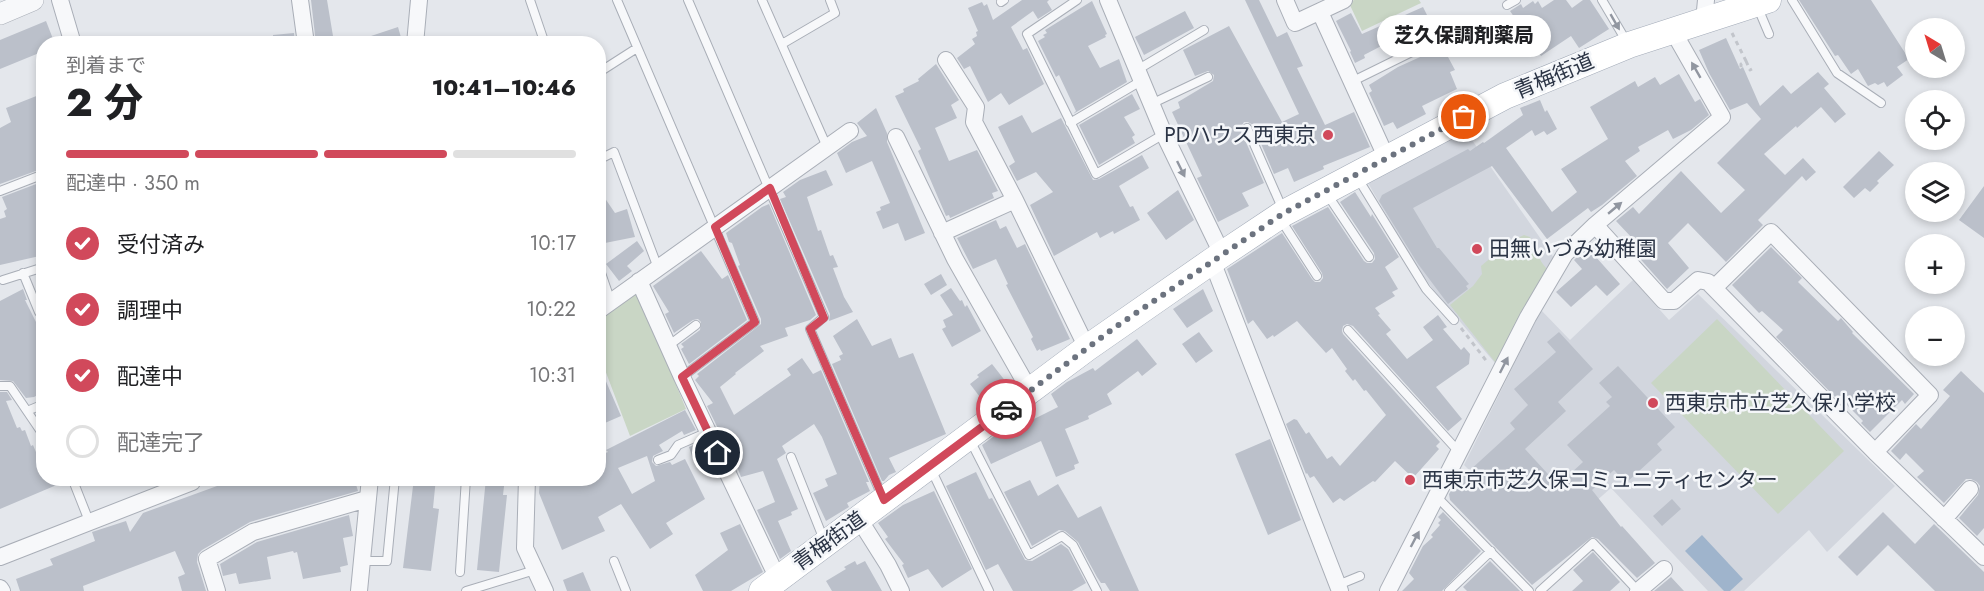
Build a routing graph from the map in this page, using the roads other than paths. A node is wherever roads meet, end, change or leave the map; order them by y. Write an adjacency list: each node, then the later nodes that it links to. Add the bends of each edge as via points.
1 (60, 0): 25 (street)
2 (300, 0): 26 (street)
3 (418, 0): 27 (street)
4 (531, 0): 28 (lane)
5 (617, 0): 31 (lane)
6 (688, 0): 50 (lane)
7 (762, 0): 29 (lane)
8 (830, 0): 29 (lane, via 835,13)
9 (1077, 0): 40 (lane, via 1027,34)
10 (1108, 0): 35 (street)
11 (1285, 0): 20 (street, via 1295,23)
12 (1344, 0): 20 (street)
13 (1516, 0): 18 (lane)
14 (1602, 0): 30 (lane, one-way to 30)
15 (1792, 0): 38 (lane, via 1837,74)
16 (28, 1): 21 (street)
17 (1761, 2): 19 (main road, 青梅街道); 24 (lane)
18 (1507, 5)
19 (1705, 11): 23 (main road, 青梅街道)
20 (1320, 12): 37 (street)
21 (0, 14)
22 (1204, 30): 35 (lane)
23 (1673, 31): 30 (main road, 青梅街道); 55 (street, one-way to 23, via 1722,117)
24 (1768, 34)
25 (71, 36)
26 (305, 36)
27 (416, 36)
28 (542, 36)
29 (782, 44): 45 (lane)
30 (1629, 45): 47 (main road, 青梅街道, via 1505,96)
31 (637, 48): 34 (lane); 56 (lane)
32 (1418, 49): 37 (lane)
33 (946, 60): 53 (street, via 976,107 974,122)
34 (606, 68)
35 (1139, 76): 39 (street); 40 (lane)
36 (1208, 77): 39 (lane)
37 (1351, 82): 47 (street)
38 (1881, 103)
39 (1151, 104): 43 (street)
40 (1070, 123): 43 (lane, via 1096,174)
41 (1247, 128): 54 (lane)
42 (850, 131): 45 (street)
43 (1164, 134): 58 (street, one-way to 58)
44 (896, 137): 57 (street)
45 (826, 147): 50 (street)
46 (606, 156): 60 (lane, via 614,152)
47 (1387, 159): 48 (main road, 青梅街道)
48 (1356, 175): 52 (main road, 青梅街道); 69 (lane, via 1426,289)
49 (36, 177): 51 (lane)
50 (770, 188): 56 (street); 96 (lane, via 824,318 810,329)
51 (0, 191)
52 (1326, 191): 54 (main road, 青梅街道); 59 (lane)
53 (1015, 200): 57 (street); 73 (street)
54 (1282, 215): 58 (main road, 青梅街道); 63 (lane)
55 (1596, 225): 66 (street, via 1664,301 1674,301 1698,280); 82 (street, one-way to 55, via 1565,254)
56 (715, 227): 60 (street); 74 (lane, via 755,322)
57 (942, 233): 76 (street)
58 (1217, 257): 73 (main road, 青梅街道); 111 (street)
59 (1369, 257)
60 (658, 268): 65 (street)
61 (36, 269): 62 (lane)
62 (23, 273): 64 (lane); 67 (lane)
63 (1317, 276)
64 (3, 280)
65 (639, 281): 68 (street); 72 (street)
66 (1714, 288): 83 (street); 83 (street, via 1771,232 1930,395)
67 (36, 305)
68 (606, 305)
69 (1454, 320)
70 (696, 325): 72 (lane)
71 (1348, 330): 82 (lane)
72 (668, 346): 74 (street)
73 (1087, 348): 76 (main road, 青梅街道)
74 (682, 377): 80 (street)
75 (0, 386): 78 (lane, via 10,386)
76 (1030, 391): 81 (main road, 青梅街道)
77 (36, 407): 78 (lane)
78 (27, 411): 79 (lane)
79 (36, 424)
80 (708, 432): 85 (lane, via 678,445 670,455); 110 (street)
81 (969, 437): 86 (main road, 青梅街道); 119 (lane, via 1029,555 1062,536 1073,545)
82 (1459, 452): 94 (street)
83 (1875, 453): 98 (street)
84 (791, 457): 100 (lane)
85 (658, 460)
86 (930, 467): 96 (main road, 青梅街道); 118 (lane)
87 (75, 486): 99 (lane)
88 (182, 486): 99 (street)
89 (369, 486): 95 (street)
90 (394, 486): 104 (lane, via 387,561)
91 (465, 486): 108 (lane)
92 (527, 486): 107 (street, via 525,548)
93 (1970, 489): 98 (street)
94 (1437, 497): 101 (lane); 120 (street, one-way to 94)
95 (367, 499): 104 (street); 112 (street, via 253,532 207,559)
96 (884, 500): 97 (main road, 青梅街道)
97 (859, 519): 100 (main road, 青梅街道); 117 (street)
98 (1944, 519): 103 (street)
99 (90, 521): 102 (street)
100 (826, 544): 110 (main road, 青梅街道)
101 (1491, 551): 121 (lane); 122 (lane)
102 (0, 557)
103 (1984, 557)
104 (362, 561): 113 (street)
105 (614, 561): 116 (lane)
106 (1664, 569): 124 (street)
107 (535, 570): 114 (lane); 115 (street)
108 (460, 572)
109 (1360, 576): 111 (lane)
110 (770, 585)
111 (1336, 588)
112 (217, 591)
113 (359, 591)
114 (466, 591)
115 (545, 591)
116 (626, 591)
117 (901, 591)
118 (989, 591)
119 (1097, 591)
120 (1388, 591)
121 (1449, 591)
122 (1529, 591)
123 (1540, 591): 124 (lane, via 1593,543)
124 (1638, 591)

